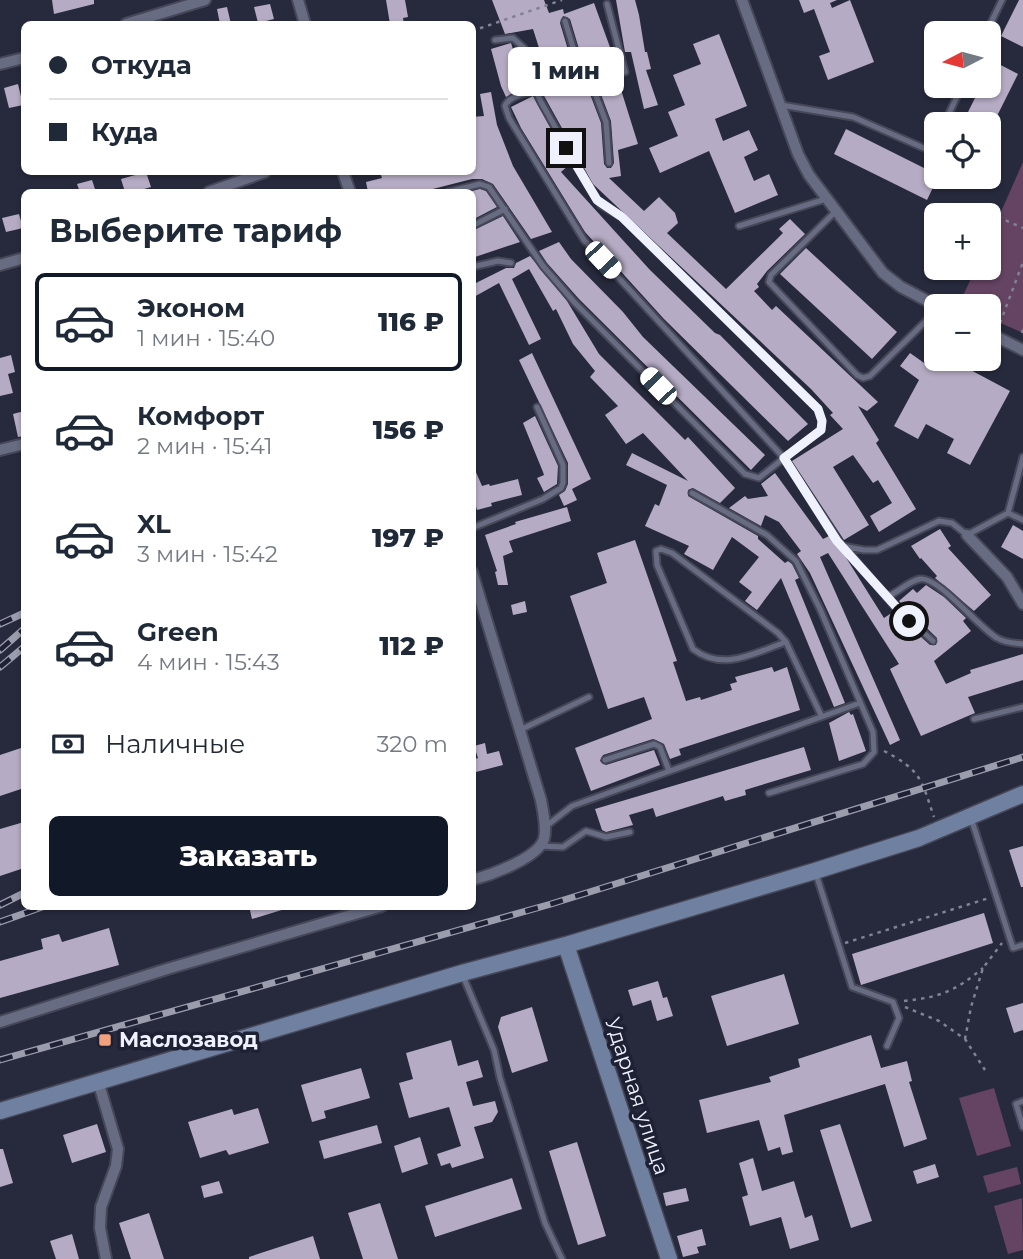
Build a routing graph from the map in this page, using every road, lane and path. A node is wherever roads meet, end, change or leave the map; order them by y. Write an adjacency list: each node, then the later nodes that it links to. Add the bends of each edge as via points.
1 (205, 0): 7 (street)
2 (298, 0): 8 (street)
3 (562, 0): 11 (path)
4 (742, 0): 19 (street)
5 (1002, 0): 10 (lane)
6 (607, 4): 13 (lane)
7 (136, 21)
8 (304, 21)
9 (565, 21): 16 (lane)
10 (992, 21)
11 (476, 30)
12 (495, 40): 18 (lane, via 509,37 521,44)
13 (620, 53): 16 (lane); 17 (lane)
14 (21, 59): 15 (street)
15 (0, 64)
16 (582, 66): 18 (lane); 21 (lane, via 606,122)
17 (625, 72)
18 (535, 90): 45 (lane, via 509,100 506,111 584,240); 45 (lane, via 597,200 622,217 818,409 821,430)
19 (780, 105): 20 (lane, via 853,117); 25 (street, via 803,164)
20 (924, 148)
21 (609, 163)
22 (257, 175): 23 (street)
23 (217, 189)
24 (463, 189): 26 (lane, via 484,185)
25 (827, 198): 27 (street); 30 (lane)
26 (505, 209): 29 (lane); 45 (lane, via 543,266 575,303 745,474 759,478)
27 (836, 211): 37 (street, via 883,273); 39 (lane, via 769,282 863,377 870,376)
28 (1001, 218): 31 (path)
29 (476, 224)
30 (738, 226)
31 (1023, 228)
32 (21, 259): 35 (street)
33 (511, 262): 36 (lane)
34 (1023, 262): 38 (path)
35 (0, 265)
36 (476, 266)
37 (924, 300)
38 (1001, 320)
39 (924, 321)
40 (1001, 339): 41 (street)
41 (1023, 350)
42 (537, 407): 50 (lane, via 563,465 561,488)
43 (21, 445): 44 (street)
44 (0, 450)
45 (784, 458): 52 (lane)
46 (1023, 462): 48 (lane)
47 (692, 493): 60 (lane, via 767,535 796,561)
48 (1008, 513): 49 (lane); 51 (lane)
49 (1023, 520)
50 (476, 526)
51 (967, 535): 52 (lane, via 952,523 939,521 877,550); 55 (street, via 1007,578)
52 (842, 546): 54 (lane)
53 (476, 585): 64 (street)
54 (886, 597): 56 (lane); 58 (lane, via 925,579 995,637)
55 (1023, 604)
56 (933, 640)
57 (786, 642): 57 (lane, via 672,554 656,551 662,577 697,652 725,662); 62 (lane)
58 (1023, 644)
59 (589, 697): 64 (lane)
60 (860, 703): 62 (lane); 65 (lane)
61 (1023, 707): 63 (lane)
62 (821, 715): 67 (lane)
63 (974, 719)
64 (520, 730): 72 (street)
65 (874, 741): 68 (lane, via 874,752 863,764); 70 (path, via 918,775)
66 (605, 760): 67 (lane, via 654,744 660,747)
67 (669, 771): 72 (lane, via 572,806)
68 (769, 793)
69 (1023, 794): 71 (main road)
70 (934, 817)
71 (971, 818): 75 (main road); 77 (lane)
72 (545, 827): 74 (street)
73 (630, 832): 74 (lane, via 606,837 586,831 563,847)
74 (540, 846): 76 (street, via 501,871)
75 (815, 871): 80 (main road); 81 (lane)
76 (476, 879)
77 (996, 896): 79 (lane); 81 (path)
78 (368, 910): 86 (street)
79 (1009, 935): 82 (lane, via 1013,948); 83 (path)
80 (566, 945): 84 (main road); 96 (main road, Ударная улица)
81 (839, 945): 85 (lane, via 852,987)
82 (1023, 945)
83 (983, 968): 85 (path, via 935,998); 87 (path)
84 (462, 973): 90 (main road); 95 (lane, via 495,1050 545,1223)
85 (893, 1002): 87 (path, via 939,1020); 88 (lane, via 898,1018)
86 (0, 1022)
87 (965, 1040): 89 (path)
88 (887, 1046)
89 (985, 1070)
90 (98, 1081): 92 (main road); 94 (street, via 118,1149 101,1207)
91 (1023, 1101): 93 (lane, via 1016,1104)
92 (0, 1111)
93 (1023, 1128)
94 (106, 1259)
95 (562, 1259)
96 (669, 1259)

